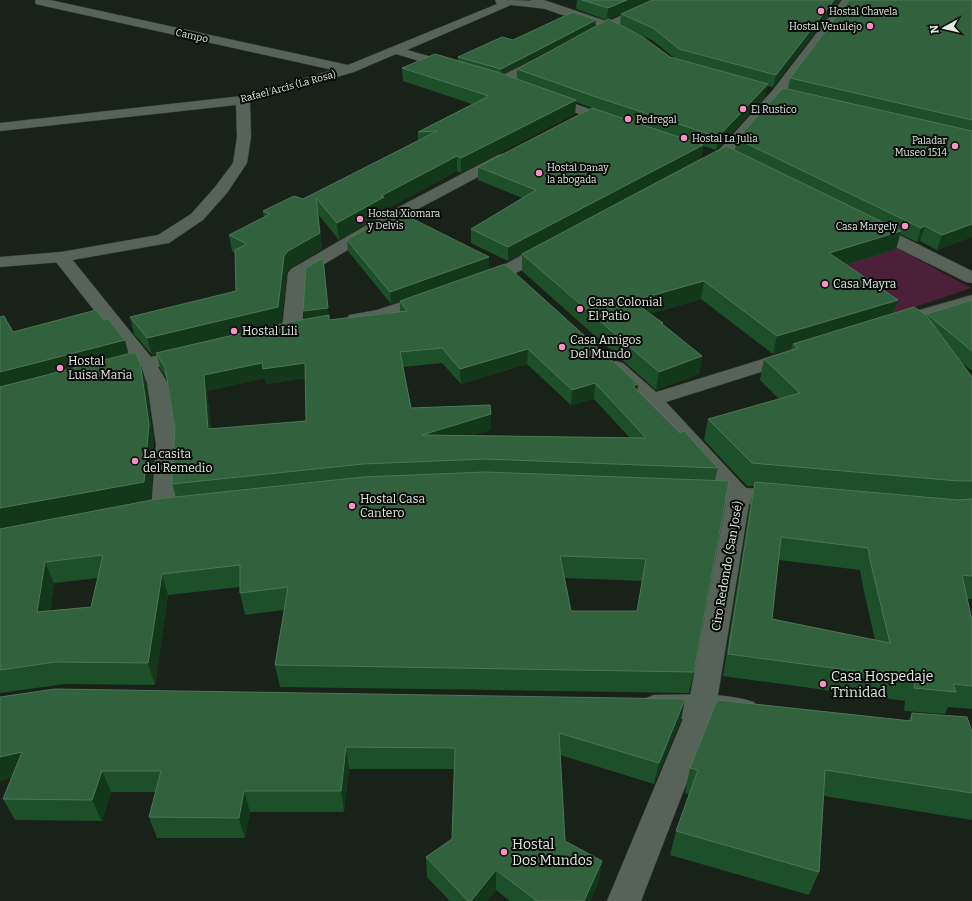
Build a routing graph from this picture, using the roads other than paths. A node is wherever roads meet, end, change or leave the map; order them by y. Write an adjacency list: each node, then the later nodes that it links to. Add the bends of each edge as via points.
1 (45, 0): 13 (street, Campo, via 40,2)
2 (493, 0): 6 (street)
3 (535, 0): 7 (street)
4 (663, 0): 8 (street)
5 (848, 0): 23 (street, via 778,94 720,156)
6 (513, 1): 7 (street); 11 (street, Rafael Arcis (La Rosa))
7 (548, 6): 8 (street)
8 (608, 25): 9 (street); 10 (street)
9 (580, 40)
10 (641, 41)
11 (395, 50): 13 (street, Rafael Arcis (La Rosa)); 14 (street)
12 (552, 55): 16 (street)
13 (350, 69): 19 (street, Rafael Arcis (La Rosa))
14 (464, 70)
15 (487, 76): 16 (street)
16 (502, 81): 17 (street)
17 (517, 86)
18 (539, 94): 20 (street, via 597,116)
19 (243, 100): 21 (street, Rafael Arcis (La Rosa)); 29 (street, via 244,137 240,162 221,190 197,217 163,240)
20 (569, 124)
21 (0, 127)
22 (514, 153): 24 (street)
23 (690, 171)
24 (397, 214): 26 (street); 39 (street, via 297,273)
25 (858, 221): 32 (street)
26 (418, 224)
27 (563, 240): 31 (street)
28 (480, 256): 31 (street)
29 (61, 257): 30 (street); 43 (street)
30 (0, 262)
31 (508, 270): 33 (street); 34 (street)
32 (972, 278)
33 (471, 283)
34 (525, 285)
35 (441, 294): 37 (street, via 381,315)
36 (972, 300): 38 (street)
37 (337, 322)
38 (880, 328)
39 (292, 329)
40 (812, 350): 45 (street)
41 (200, 351): 43 (street)
42 (600, 353): 45 (street, Ciro Redondo (San José))
43 (146, 364): 44 (street); 50 (street, via 157,382 166,445)
44 (100, 376)
45 (652, 400): 47 (street, Ciro Redondo (San José))
46 (676, 491): 47 (street)
47 (739, 494): 48 (street); 53 (street, Ciro Redondo (San José))
48 (801, 499)
49 (186, 509): 50 (street)
50 (163, 511): 51 (street)
51 (140, 516)
52 (632, 706): 53 (street)
53 (702, 707): 54 (street); 55 (street, Ciro Redondo (San José))
54 (766, 713)
55 (624, 901)

